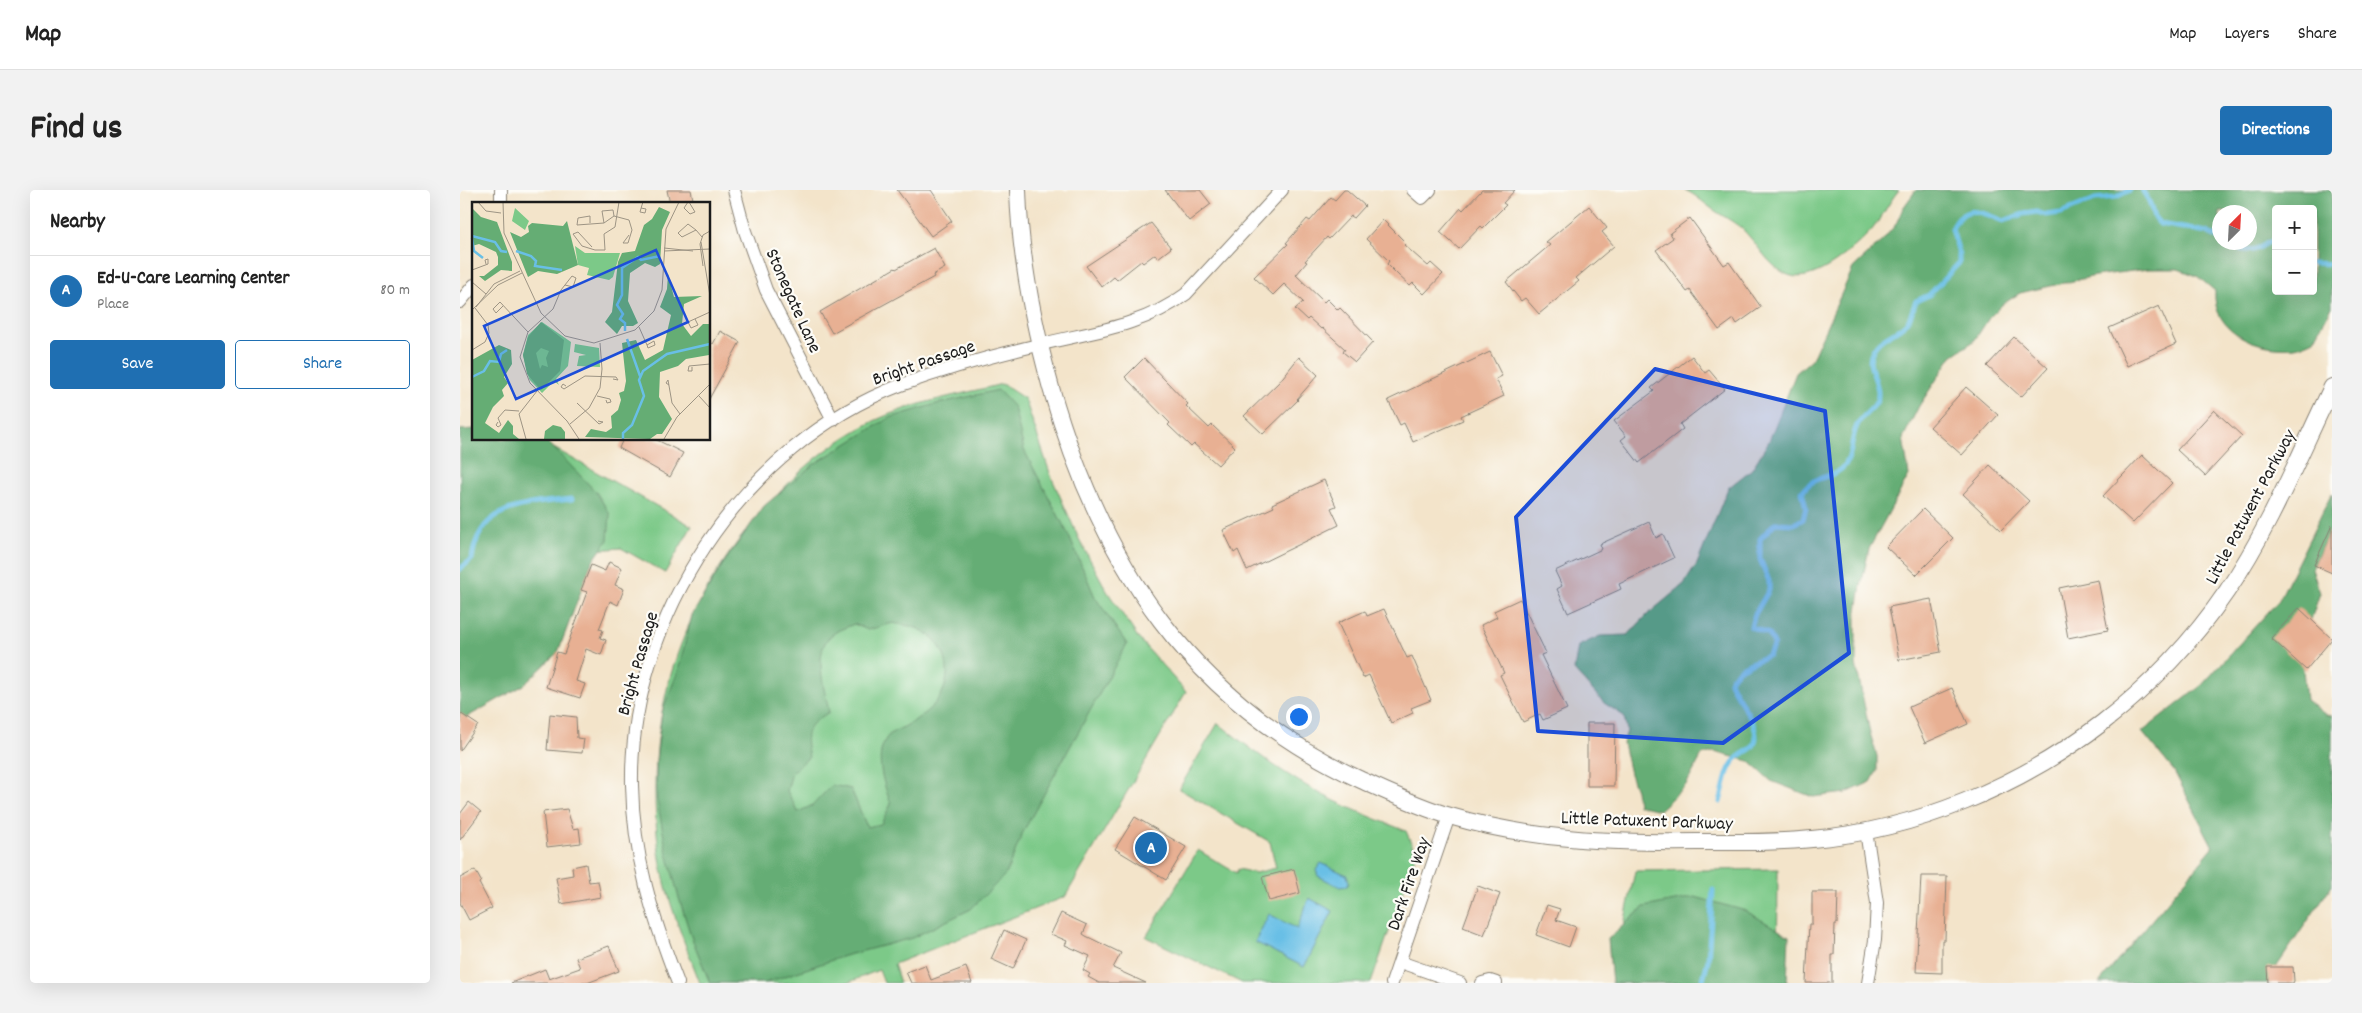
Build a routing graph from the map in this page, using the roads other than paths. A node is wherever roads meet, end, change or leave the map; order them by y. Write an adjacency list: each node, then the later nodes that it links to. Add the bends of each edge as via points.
1 (734, 190): 10 (street, Stonegate Lane, via 766,290)
2 (1018, 190): 8 (street, Little Patuxent Parkway, via 1022,253)
3 (1282, 190): 8 (street, Bright Passage, via 1186,294 1170,306 1128,324)
4 (1413, 190): 5 (street, via 1422,198)
5 (1430, 190)
6 (472, 287): 7 (street)
7 (460, 302)
8 (1039, 344): 10 (street, Bright Passage, via 967,363 897,387); 11 (street, Little Patuxent Parkway, via 1061,421 1094,508 1129,574 1181,647 1213,682 1297,747 1392,795)
9 (2332, 387): 12 (street, Little Patuxent Parkway, via 2244,564 2211,614 2161,671 2105,720 2036,766 1957,804)
10 (833, 420): 14 (street, Bright Passage, via 776,463 728,515 675,597 653,655 633,754 635,826 646,893)
11 (1449, 816): 12 (street, Little Patuxent Parkway, via 1521,831 1608,841 1813,840); 13 (street, Dark Fire Way)
12 (1866, 831): 19 (street, via 1877,903)
13 (1400, 962): 15 (street, Dark Fire Way); 16 (street)
14 (678, 983)
15 (1392, 983)
16 (1460, 983)
17 (1482, 983): 18 (street)
18 (1496, 983)
19 (1868, 983)

